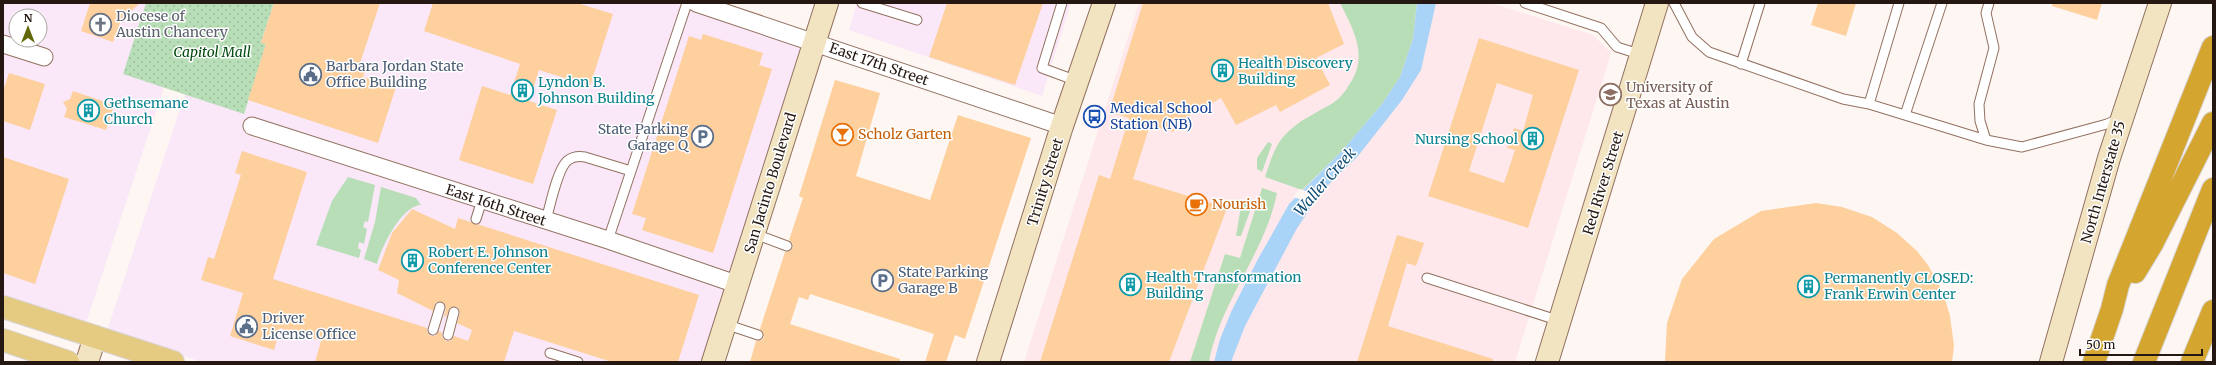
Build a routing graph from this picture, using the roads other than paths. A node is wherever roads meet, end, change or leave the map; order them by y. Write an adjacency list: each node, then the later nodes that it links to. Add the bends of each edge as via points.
1 (687, 3): 30 (lane)
2 (696, 3): 16 (street, East 17th Street)
3 (827, 3): 16 (main road, San Jacinto Boulevard)
4 (862, 3): 15 (lane)
5 (1062, 3): 22 (lane, via 1042,68)
6 (1102, 3): 22 (main road, Trinity Street)
7 (1525, 3): 19 (lane, via 1601,28 1617,47)
8 (1657, 3): 19 (main road, Red River Street)
9 (1674, 3): 21 (lane, via 1686,28 1700,46)
10 (1760, 3): 21 (lane)
11 (1899, 3): 23 (lane)
12 (1942, 3): 24 (lane)
13 (1989, 3): 29 (lane, via 1986,13 1994,48 1979,104 1980,121)
14 (2158, 8): 25 (main road, North Interstate 35)
15 (917, 20)
16 (814, 42): 28 (street, East 17th Street); 35 (main road, San Jacinto Boulevard)
17 (3, 44): 20 (street)
18 (2213, 47): 42 (highway, via 2118,284)
19 (1642, 55): 45 (main road, Red River Street)
20 (44, 57)
21 (1741, 64): 23 (lane, via 1843,98)
22 (1077, 82): 28 (main road, Trinity Street)
23 (1869, 104): 24 (lane)
24 (1905, 115): 29 (lane)
25 (2122, 117): 29 (lane, via 2107,124 2022,147); 61 (main road, North Interstate 35)
26 (2213, 123): 42 (highway, via 2152,244)
27 (252, 126): 32 (street, East 16th Street)
28 (1062, 126): 59 (main road, Trinity Street)
29 (1986, 140)
30 (631, 171): 33 (lane, via 585,157 578,156 568,160 561,170); 36 (lane)
31 (2213, 189): 63 (highway)
32 (482, 200): 33 (street, East 16th Street); 34 (lane)
33 (546, 220): 36 (street, East 16th Street)
34 (475, 222)
35 (755, 234): 37 (lane); 39 (main road, San Jacinto Boulevard)
36 (608, 240): 39 (street, East 16th Street)
37 (787, 246)
38 (1427, 278): 45 (lane)
39 (738, 284): 46 (main road, San Jacinto Boulevard)
40 (3, 307): 51 (main road)
41 (440, 308): 47 (lane)
42 (2112, 309): 62 (highway)
43 (2213, 310): 64 (highway)
44 (454, 312): 48 (lane)
45 (1560, 321): 60 (main road, Red River Street)
46 (725, 324): 49 (lane); 58 (main road, San Jacinto Boulevard)
47 (433, 330)
48 (448, 334)
49 (758, 334)
50 (2213, 334): 64 (highway)
51 (95, 337): 55 (main road); 56 (main road)
52 (3, 340): 54 (main road)
53 (550, 353): 57 (lane)
54 (68, 362)
55 (87, 362)
56 (173, 362)
57 (578, 362)
58 (713, 362)
59 (988, 362)
60 (1547, 362)
61 (2051, 362)
62 (2094, 362)
63 (2144, 362)
64 (2192, 362)

